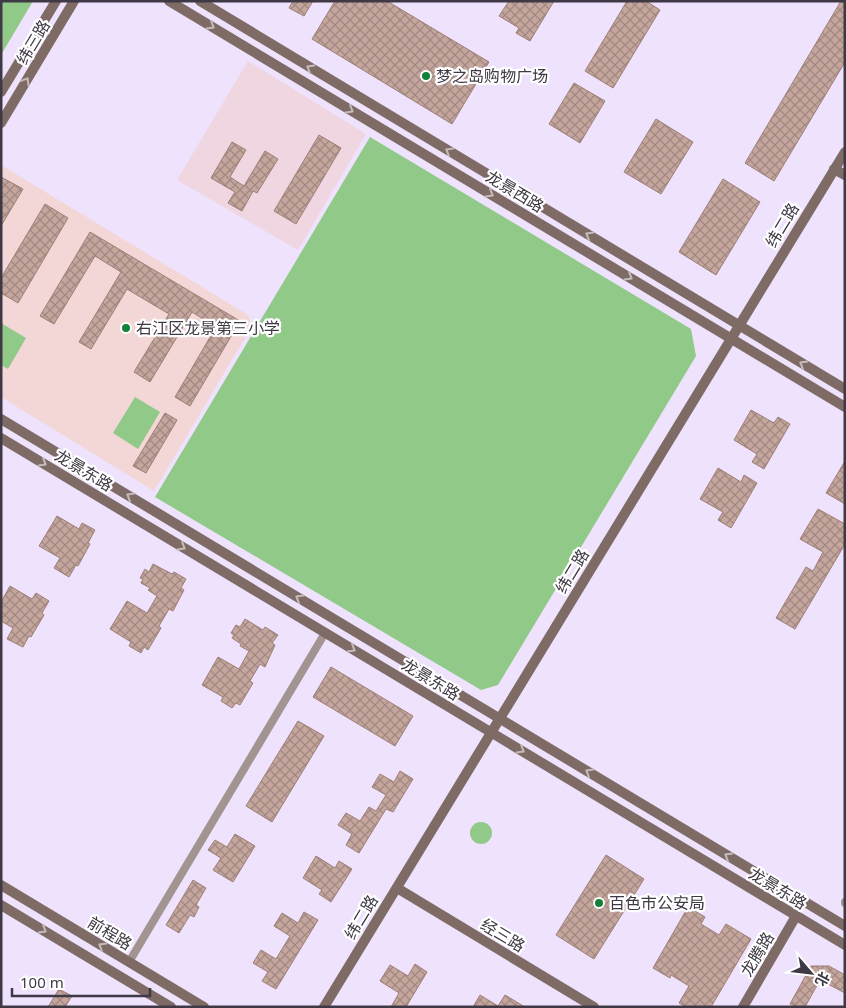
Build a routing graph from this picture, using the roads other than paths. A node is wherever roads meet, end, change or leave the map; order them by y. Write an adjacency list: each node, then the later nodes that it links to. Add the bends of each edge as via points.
1 (56, 1): 5 (main road, 纬三路)
2 (74, 1): 6 (main road, 纬三路, one-way to 2)
3 (169, 1): 11 (main road, 龙景西路, one-way to 11)
4 (200, 1): 10 (main road, 龙景西路, one-way to 4)
5 (1, 92)
6 (1, 123)
7 (845, 152): 8 (main road, 纬二路)
8 (834, 169): 9 (main road); 10 (main road, 纬二路)
9 (845, 175)
10 (739, 326): 11 (main road, 纬二路); 12 (main road, 龙景西路, one-way to 10)
11 (731, 338): 13 (main road, 龙景西路); 17 (main road, 纬二路)
12 (845, 389)
13 (845, 407)
14 (1, 419): 17 (main road, 龙景东路, one-way to 14)
15 (1, 438): 16 (main road, 龙景东路, one-way to 16)
16 (325, 633): 18 (main road, 龙景东路, one-way to 18); 25 (street)
17 (500, 719): 18 (main road, 纬二路); 23 (main road, 龙景东路, one-way to 17)
18 (491, 733): 20 (main road, 纬二路); 22 (main road, 龙景东路, one-way to 22)
19 (2, 888): 25 (main road, 前程路, one-way to 19)
20 (396, 888): 28 (main road, 纬二路); 29 (main road, 经三路)
21 (1, 905): 26 (main road, 前程路, one-way to 26)
22 (796, 916): 24 (main road, 龙景东路); 30 (main road, 龙腾路)
23 (845, 926)
24 (845, 945)
25 (129, 962): 27 (main road, 前程路)
26 (171, 1007)
27 (204, 1007)
28 (324, 1007)
29 (594, 1007)
30 (743, 1007)

